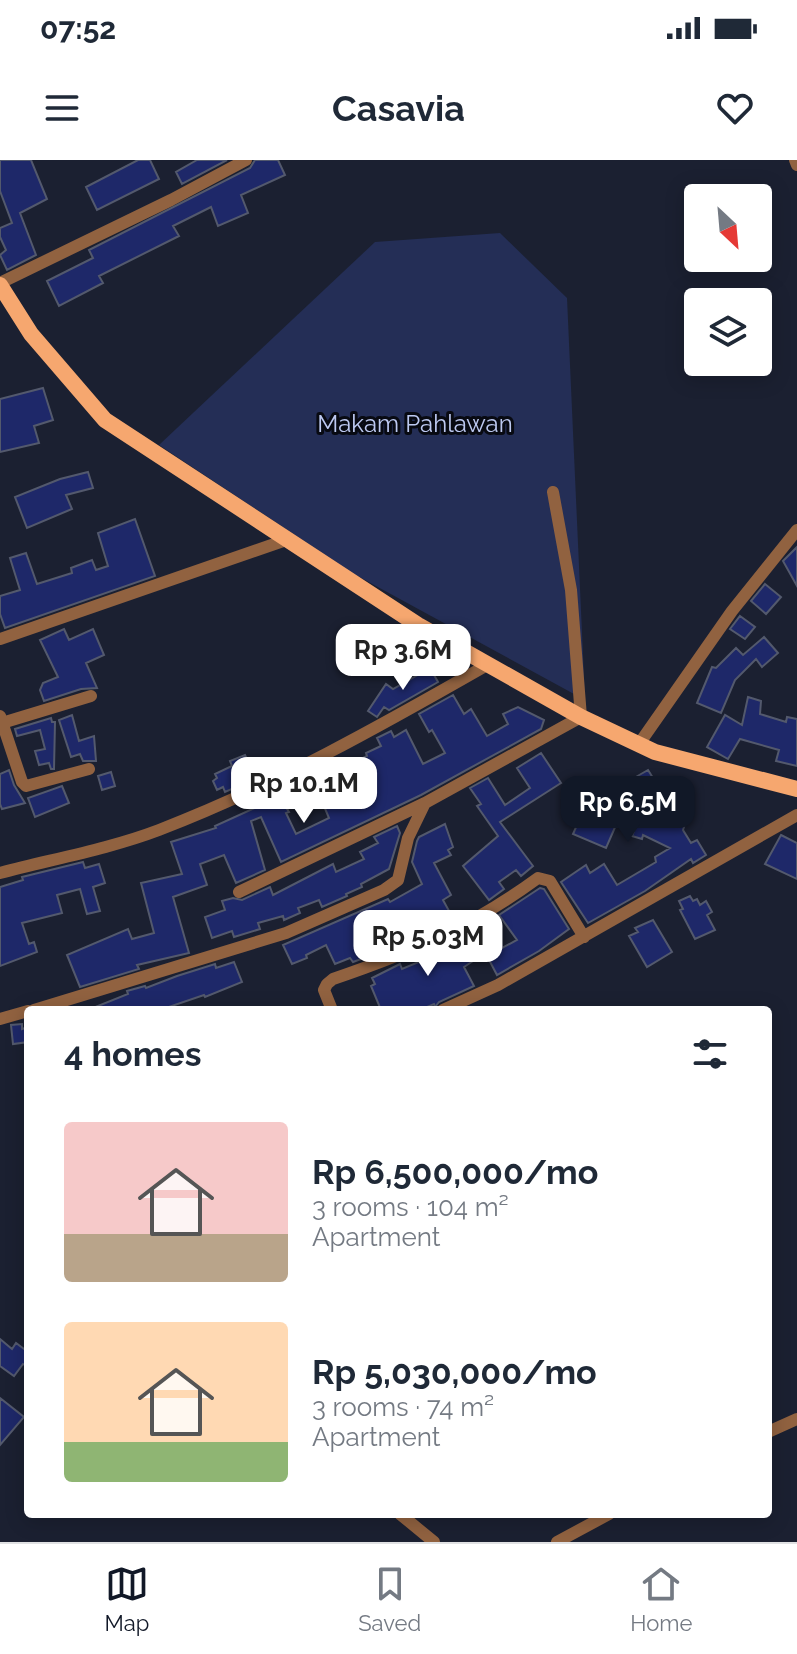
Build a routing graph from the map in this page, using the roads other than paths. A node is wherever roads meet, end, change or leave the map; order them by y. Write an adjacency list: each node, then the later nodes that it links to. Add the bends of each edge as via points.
1 (246, 160): 2 (street)
2 (0, 284): 5 (main road, via 31,334 105,420)
3 (553, 492): 9 (street, via 571,590)
4 (797, 530): 11 (street, via 732,611)
5 (286, 540): 6 (street); 7 (main road)
6 (0, 639)
7 (487, 665): 9 (main road); 16 (street, via 214,807 156,831)
8 (91, 696): 10 (street)
9 (581, 717): 11 (main road); 14 (street)
10 (1, 720): 12 (street, via 26,786)
11 (639, 744): 13 (main road)
12 (89, 769)
13 (797, 789)
14 (425, 803): 17 (street); 19 (street, via 408,838 398,880 384,890 286,933)
15 (797, 815): 18 (street)
16 (0, 873)
17 (239, 892)
18 (584, 937): 20 (street, via 550,881 538,878 466,926 333,979 324,990); 21 (street)
19 (47, 1006)
20 (330, 1006)
21 (452, 1006)
22 (24, 1013): 23 (street)
23 (0, 1019)
24 (797, 1419): 25 (street)
25 (772, 1430)
26 (405, 1518): 28 (street)
27 (602, 1518): 29 (street)
28 (434, 1542)
29 (557, 1542)

